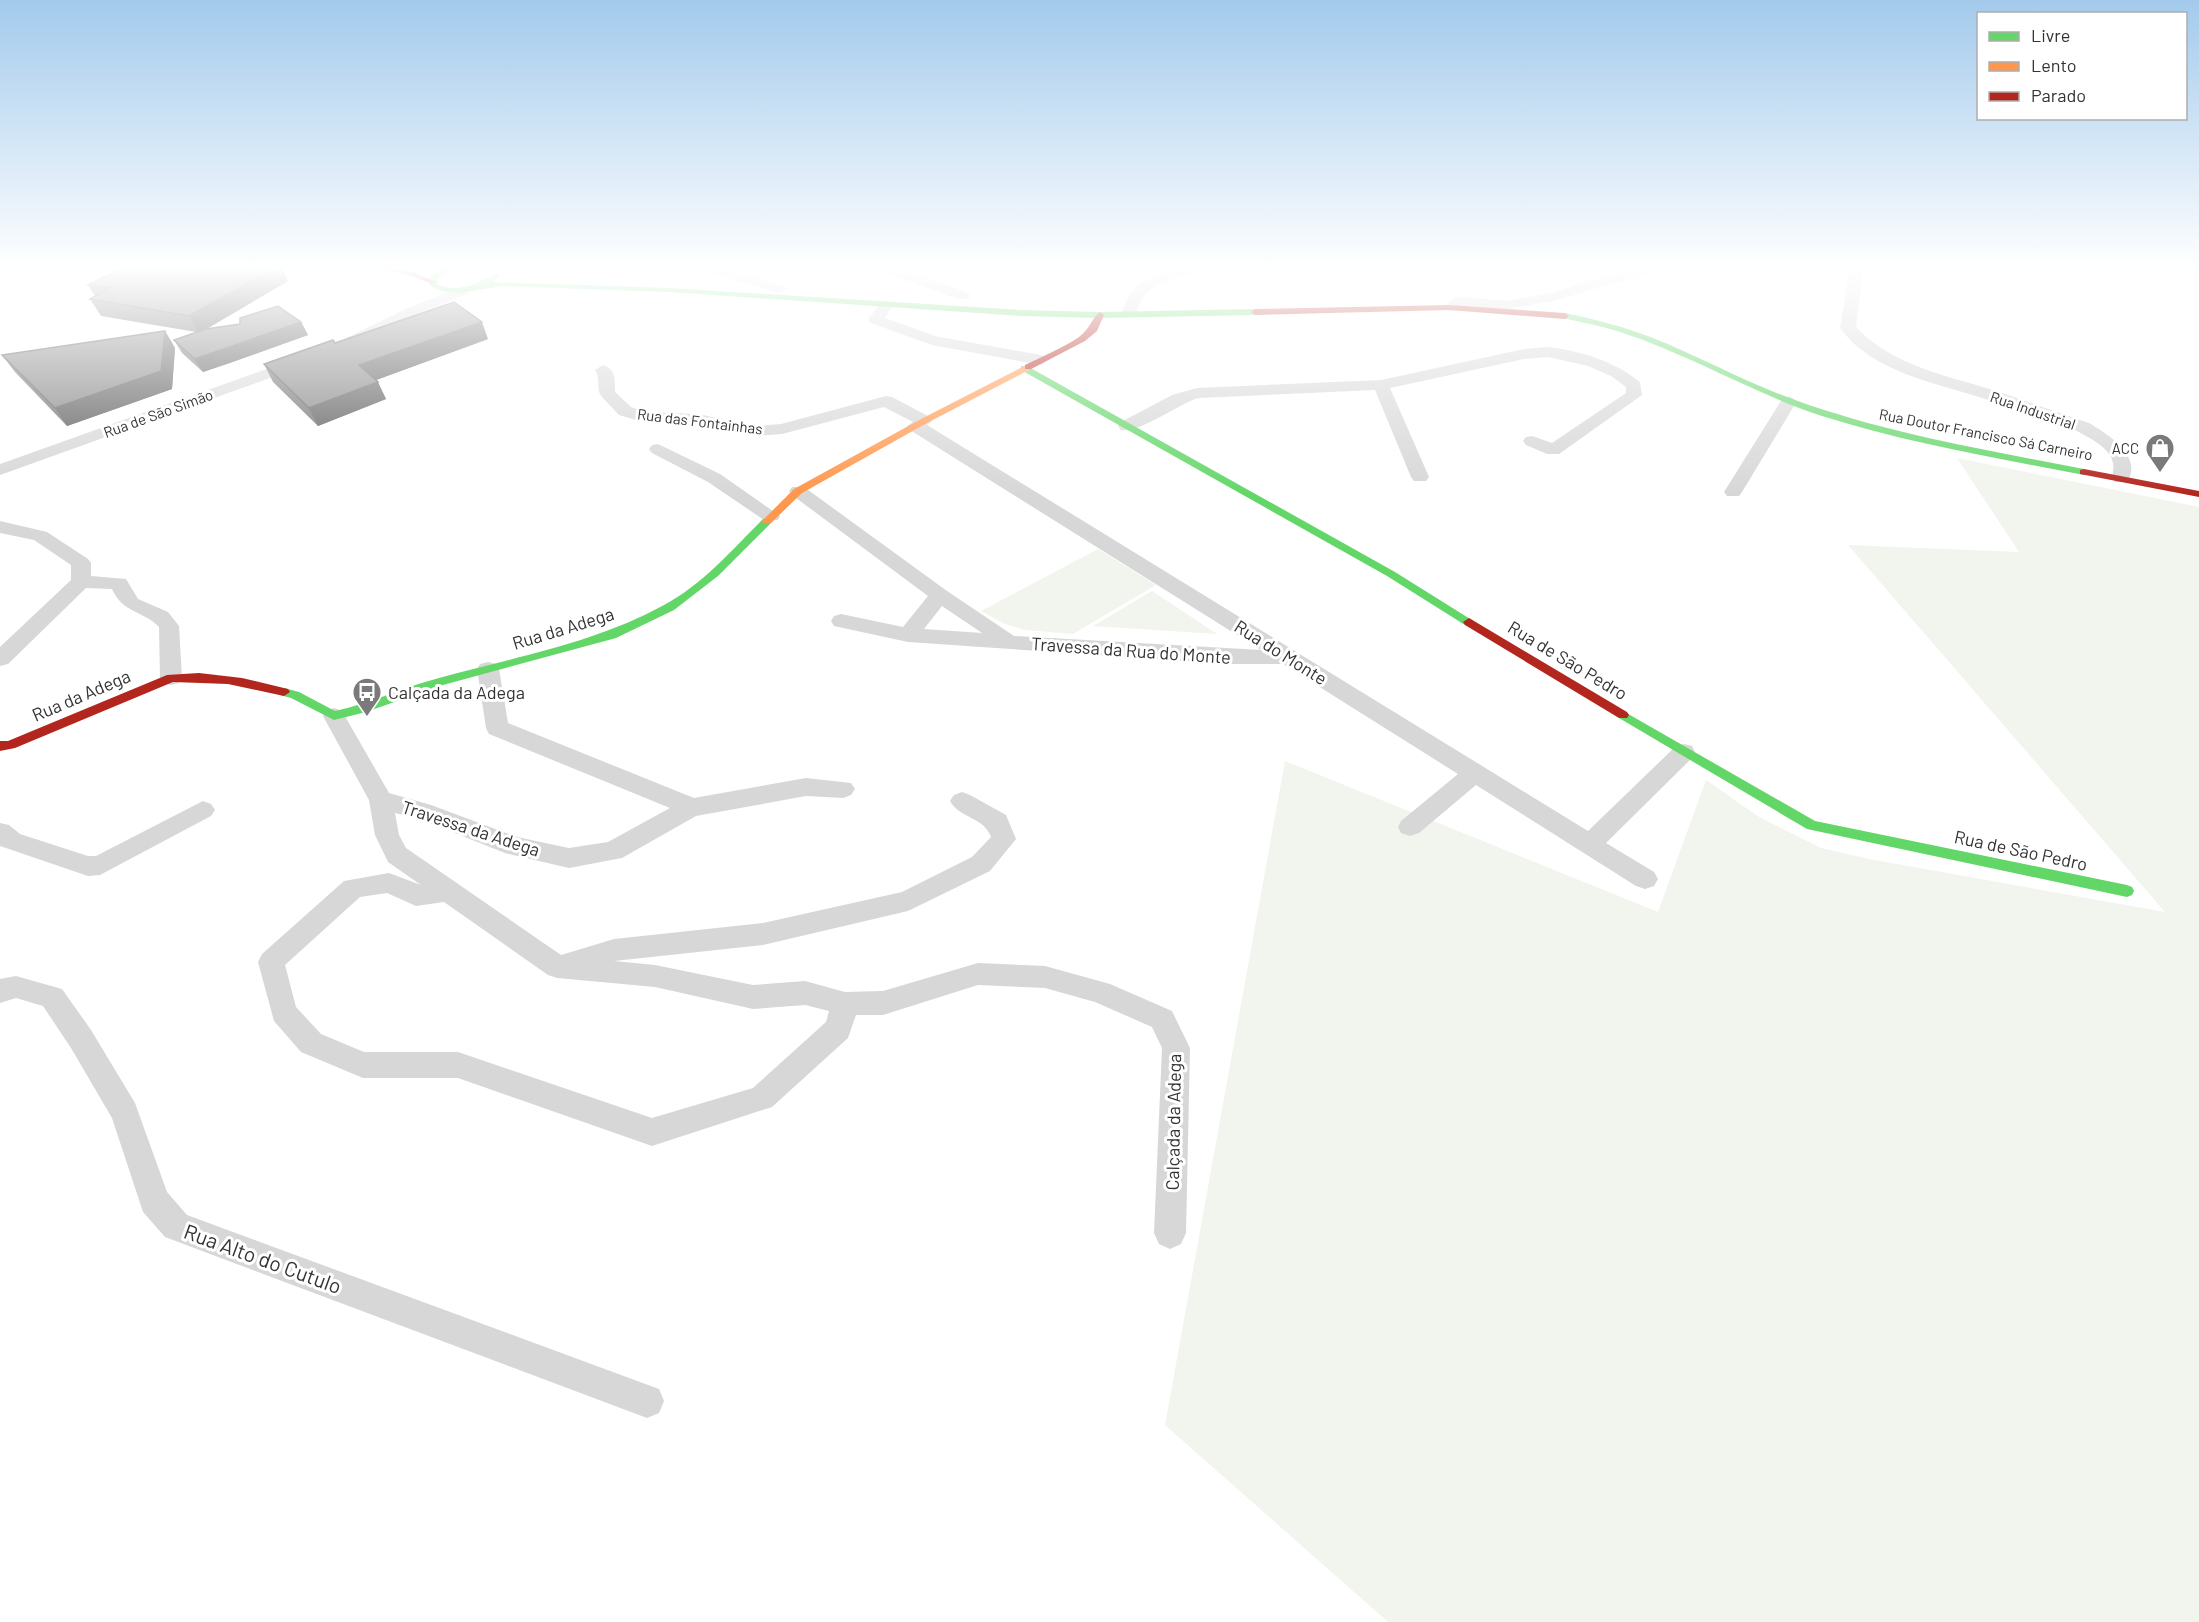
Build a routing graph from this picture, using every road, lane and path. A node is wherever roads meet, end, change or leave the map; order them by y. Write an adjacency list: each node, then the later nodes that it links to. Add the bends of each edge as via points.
1 (344, 344): 6 (street)
2 (957, 344): 8 (street)
3 (1073, 344): 8 (main road, Rua da Adega)
4 (1656, 344): 12 (main road, Rua Doutor Francisco Sá Carneiro)
5 (1866, 344): 19 (street, Rua Industrial, via 1893,362 2083,427 2108,442 2122,462)
6 (339, 346)
7 (320, 354): 17 (street, Rua de São Simão)
8 (1041, 360): 9 (main road, Rua da Adega)
9 (1024, 368): 13 (main road, Rua da Adega); 14 (main road, Rua de São Pedro)
10 (603, 370): 13 (street, Rua das Fontainhas, via 607,375 607,393 626,411 645,417 698,419 757,431 782,429 886,401)
11 (1381, 386): 14 (street, via 1197,393); 15 (street, via 1548,352 1622,374 1634,385 1634,395 1552,450); 18 (street)
12 (1789, 401): 19 (main road, Rua Doutor Francisco Sá Carneiro, via 1895,435); 21 (street)
13 (920, 424): 20 (main road, Rua da Adega); 30 (street, Rua do Monte)
14 (1127, 426): 36 (main road, Rua de São Pedro, via 1391,574)
15 (1532, 441)
16 (658, 449): 23 (street, via 714,478)
17 (0, 471)
18 (1420, 477)
19 (2121, 478): 22 (main road, Rua Doutor Francisco Sá Carneiro)
20 (798, 491): 23 (main road, Rua da Adega); 26 (street, Travessa da Rua do Monte)
21 (1733, 492)
22 (2199, 494)
23 (771, 516): 32 (main road, Rua da Adega, via 714,574 670,607 612,635)
24 (0, 527): 25 (street, via 40,536 81,563)
25 (81, 582): 31 (street); 33 (street, via 119,583 131,603 161,617 169,626)
26 (940, 595): 28 (street); 29 (street, Travessa da Rua do Monte)
27 (841, 621): 28 (street, Travessa da Rua do Monte)
28 (908, 634): 29 (street, Travessa da Rua do Monte)
29 (1009, 642): 30 (street, Travessa da Rua do Monte, via 1230,657)
30 (1288, 657): 37 (street, Rua do Monte)
31 (0, 658)
32 (488, 669): 34 (main road, Rua da Adega); 41 (street, Travessa da Adega, via 497,728)
33 (171, 678): 34 (main road, Rua da Adega, via 193,675 250,683 295,695); 35 (main road, Rua da Adega)
34 (334, 716): 39 (street, Calçada da Adega)
35 (0, 746)
36 (1684, 752): 45 (street); 48 (main road, Rua de São Pedro, via 1812,825)
37 (1475, 773): 43 (street); 45 (street, Rua do Monte)
38 (843, 789): 41 (street, Travessa da Adega, via 806,787)
39 (381, 800): 41 (street, Travessa da Adega, via 423,811 514,846 569,858 613,851); 47 (street, Calçada da Adega, via 387,835 397,855)
40 (962, 801): 49 (street, via 997,821 1004,839 981,864 908,902 763,934 614,950)
41 (692, 807)
42 (203, 810): 44 (street, via 100,865 88,866 11,841)
43 (1410, 827)
44 (0, 832)
45 (1590, 844): 46 (street, Rua do Monte)
46 (1645, 879)
47 (448, 891): 49 (street, Calçada da Adega); 51 (street, via 416,896 389,883 353,888 271,962 284,1014 311,1043 363,1065 458,1065 652,1132 762,1098 838,1029)
48 (2127, 891)
49 (558, 967): 51 (street, Calçada da Adega, via 655,976 753,997 805,993)
50 (0, 991): 53 (street, Rua Alto do Cutulo, via 16,987 52,997 125,1113 154,1201 176,1226)
51 (846, 1004): 52 (street, Calçada da Adega, via 883,1003 978,974 1045,977 1100,992 1162,1019 1176,1048)
52 (1170, 1233)
53 (648, 1401)

